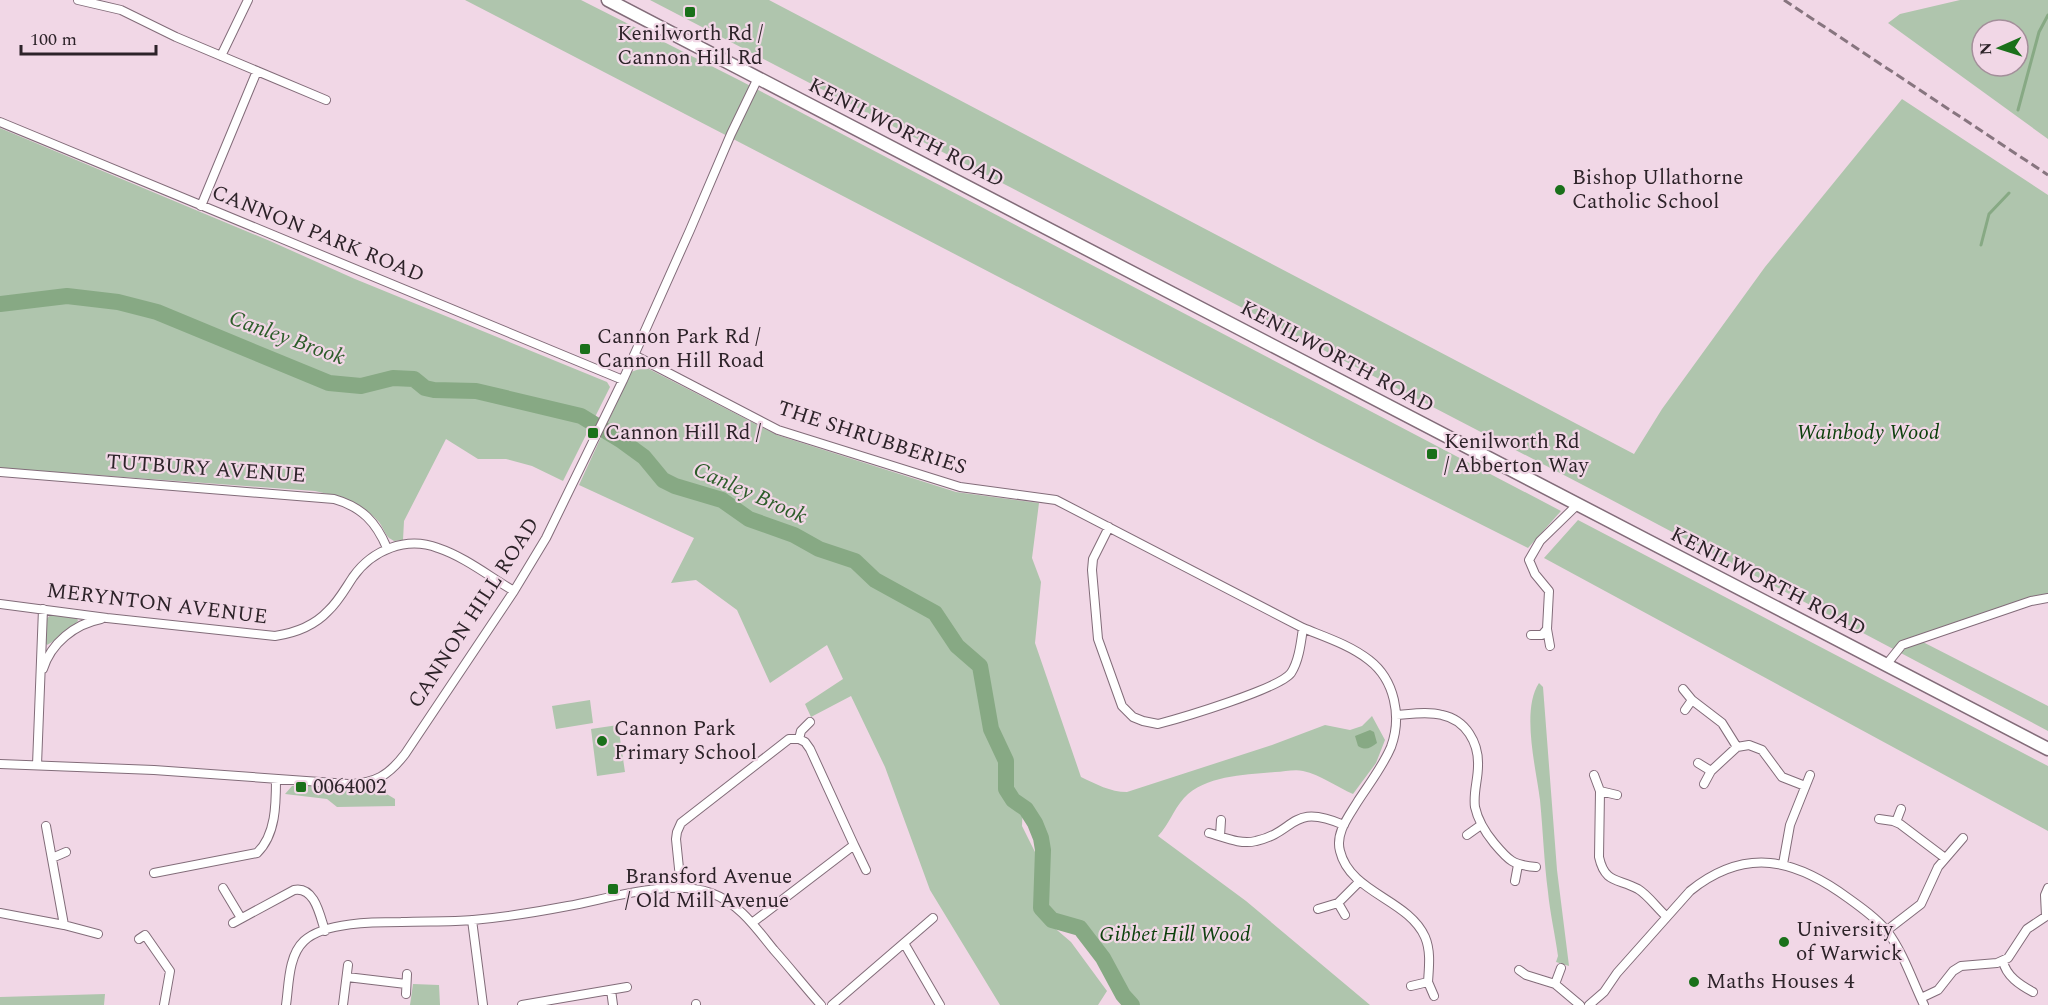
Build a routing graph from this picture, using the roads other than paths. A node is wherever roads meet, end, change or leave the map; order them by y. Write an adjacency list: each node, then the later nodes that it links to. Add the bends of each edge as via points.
1 (78, 0): 4 (street, via 121,10)
2 (248, 0): 4 (street)
3 (608, 0): 6 (main road, KENILWORTH ROAD)
4 (221, 56): 5 (street)
5 (257, 71): 7 (street); 9 (street)
6 (758, 78): 10 (street, CANNON HILL ROAD); 13 (main road, KENILWORTH ROAD)
7 (326, 99)
8 (0, 122): 9 (street, CANNON PARK ROAD)
9 (201, 206): 11 (street, CANNON PARK ROAD)
10 (634, 355): 11 (street, CANNON HILL ROAD); 14 (street, THE SHRUBBERIES, via 778,430 953,485 1056,500)
11 (623, 380): 16 (street, CANNON HILL ROAD, via 546,538)
12 (0, 472): 15 (street, TUTBURY AVENUE, via 334,499 352,506 373,522)
13 (1577, 505): 22 (street, via 1540,541 1529,560 1549,591); 25 (main road, KENILWORTH ROAD)
14 (1109, 527): 21 (street, THE SHRUBBERIES); 21 (street, via 1093,559 1098,639 1122,706 1133,717 1158,724 1274,686 1292,672)
15 (387, 548): 16 (street, MERYNTON AVENUE, via 415,544 439,548); 20 (street, MERYNTON AVENUE, via 363,565 322,617 308,627 282,635)
16 (514, 591): 41 (street, CANNON HILL ROAD, via 405,754 385,776 367,783 348,784)
17 (2048, 598): 25 (street, via 1902,645)
18 (0, 604): 19 (street, MERYNTON AVENUE)
19 (43, 609): 20 (street, MERYNTON AVENUE); 26 (street)
20 (107, 618): 26 (street, via 92,621 57,644 45,663)
21 (1303, 628): 30 (street, THE SHRUBBERIES, via 1341,643 1382,672 1394,699)
22 (1547, 629): 23 (street, via 1542,635); 24 (street)
23 (1531, 635)
24 (1550, 646)
25 (1886, 665): 34 (main road, KENILWORTH ROAD)
26 (40, 685): 37 (street)
27 (1683, 689): 28 (street)
28 (1692, 700): 29 (street); 33 (street, via 1722,723)
29 (1685, 710)
30 (1396, 715): 50 (street, via 1390,747); 51 (street, via 1441,714 1467,730 1478,754 1475,807)
31 (810, 722): 32 (street)
32 (799, 739): 57 (street, via 810,749); 69 (street, via 789,739 681,823 676,839)
33 (1737, 747): 38 (street); 43 (street, via 1758,747 1782,777)
34 (2048, 749)
35 (1698, 763): 38 (street)
36 (0, 764): 37 (street, CANNON HILL ROAD)
37 (37, 765): 41 (street, CANNON HILL ROAD)
38 (1711, 771): 42 (street)
39 (1594, 775): 44 (street)
40 (1809, 775): 43 (street)
41 (276, 779): 65 (street, via 273,824 266,844 257,853)
42 (1704, 784)
43 (1805, 786): 61 (street, via 1790,825)
44 (1600, 791): 45 (street); 76 (street, via 1601,867 1612,879 1639,889)
45 (1617, 795)
46 (1901, 809): 49 (street)
47 (1878, 819): 49 (street)
48 (1221, 820): 55 (street)
49 (1896, 822): 60 (street)
50 (1344, 825): 55 (street, via 1328,818 1299,817 1253,842); 67 (street, via 1340,853)
51 (1481, 825): 54 (street); 62 (street, via 1505,856)
52 (46, 826): 59 (street)
53 (1209, 833): 55 (street)
54 (1467, 835)
55 (1220, 836)
56 (1963, 838): 60 (street)
57 (854, 845): 64 (street); 81 (street)
58 (66, 852): 59 (street)
59 (52, 858): 82 (street)
60 (1945, 858): 84 (street, via 1921,904)
61 (1783, 864): 76 (street, via 1755,862 1724,870 1696,886); 84 (street, via 1827,883 1875,918)
62 (1518, 865): 63 (street); 66 (street)
63 (1536, 867)
64 (866, 870)
65 (154, 873)
66 (1515, 880)
67 (1360, 881): 71 (street); 94 (street, via 1417,924 1428,950)
68 (223, 888): 77 (street)
69 (681, 888): 79 (street); 81 (street, via 721,897)
70 (2048, 888): 75 (street, via 2044,895)
71 (1338, 903): 72 (street); 74 (street)
72 (1318, 909)
73 (0, 913): 82 (street)
74 (1345, 915)
75 (2047, 915): 88 (street, via 2027,929 2013,953)
76 (1666, 916): 114 (street)
77 (241, 918): 80 (street); 83 (street, via 300,889 309,892)
78 (933, 918): 87 (street)
79 (472, 920): 83 (street, via 362,923); 107 (street)
80 (233, 923)
81 (752, 923): 110 (street)
82 (64, 925): 85 (street)
83 (325, 931): 105 (street, via 304,941 293,958)
84 (1886, 931): 103 (street)
85 (98, 934)
86 (139, 939): 104 (street, via 145,935 170,971)
87 (904, 943): 111 (street); 112 (street)
88 (2003, 961): 100 (street, via 2010,975); 103 (street, via 1961,966)
89 (348, 965): 93 (street)
90 (1561, 968): 96 (street)
91 (1519, 970): 96 (street)
92 (407, 974): 95 (street)
93 (347, 977): 95 (street); 106 (street)
94 (1428, 982): 97 (street); 102 (street)
95 (406, 984): 101 (street)
96 (1555, 984): 113 (street)
97 (1411, 986)
98 (627, 987): 99 (street)
99 (611, 990): 108 (street); 109 (street)
100 (2033, 992)
101 (406, 994)
102 (1434, 996)
103 (1922, 1001)
104 (164, 1005)
105 (286, 1005)
106 (343, 1005)
107 (483, 1005)
108 (522, 1005)
109 (613, 1005)
110 (821, 1005)
111 (832, 1005)
112 (940, 1005)
113 (1580, 1005)
114 (1589, 1005)

